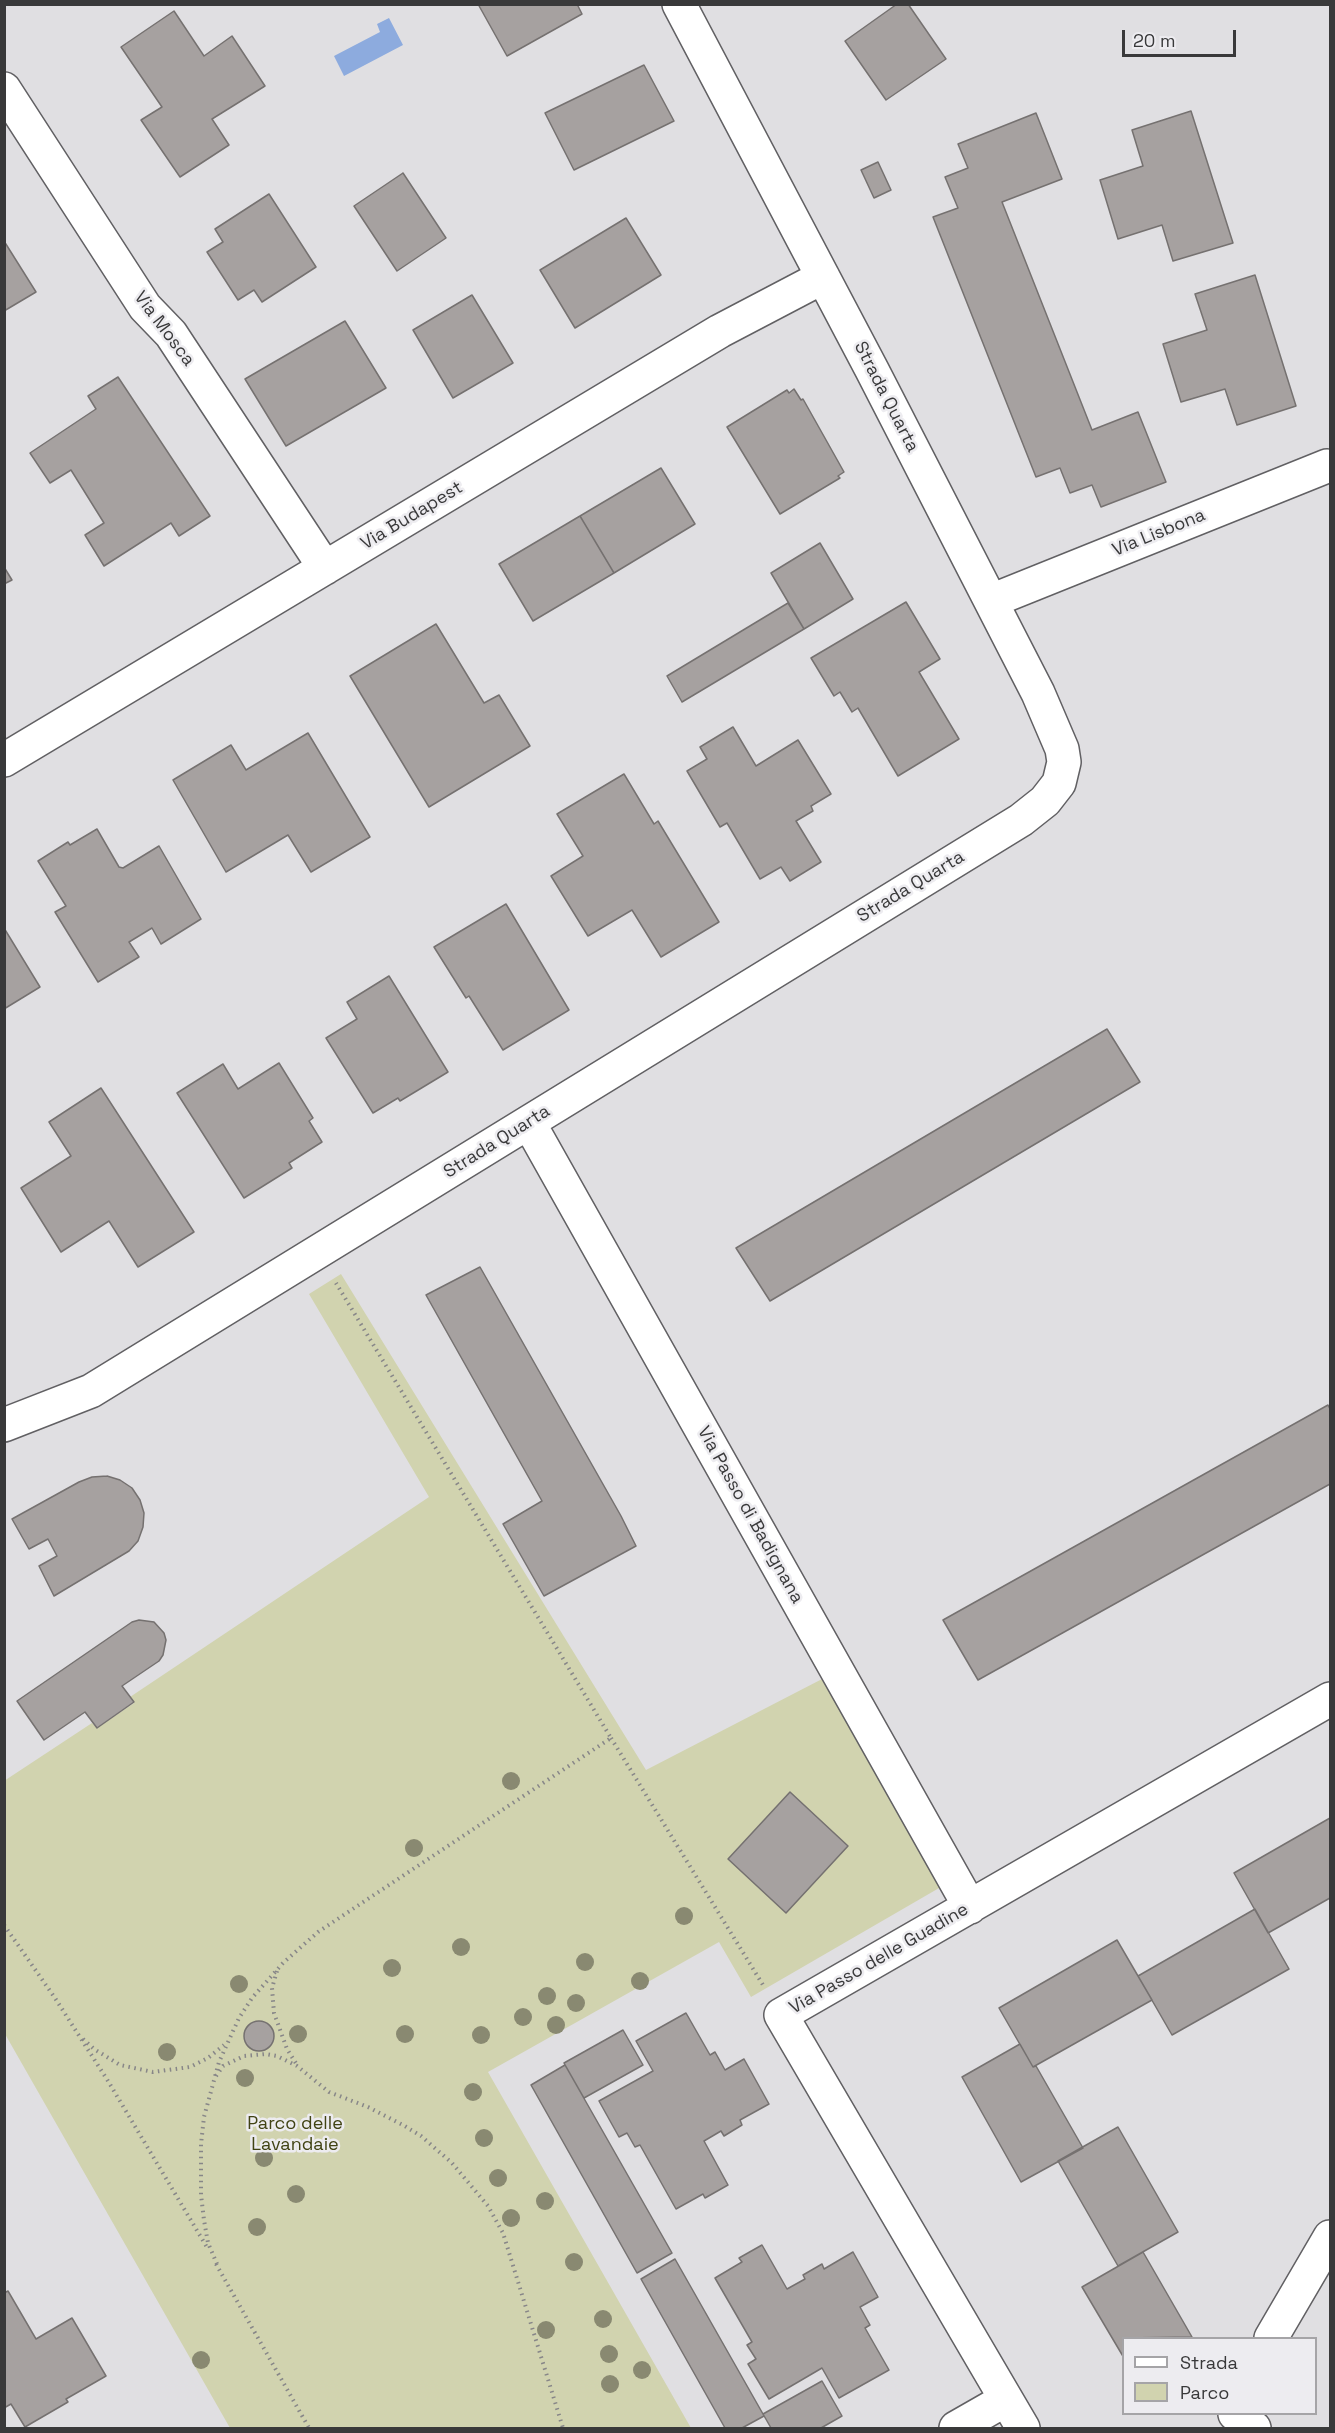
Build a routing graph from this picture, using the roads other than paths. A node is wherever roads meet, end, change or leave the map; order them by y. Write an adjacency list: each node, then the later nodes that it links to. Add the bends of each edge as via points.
1 (679, 4): 3 (street, Strada Quarta)
2 (4, 89): 5 (street, Via Mosca, via 145,307 171,334)
3 (823, 277): 5 (street, Via Budapest, via 720,331); 6 (street, Strada Quarta)
4 (1327, 466): 6 (street, Via Lisbona)
5 (325, 568): 7 (street, Via Budapest)
6 (991, 601): 8 (street, Strada Quarta, via 1062,748 1063,773 1045,801)
7 (4, 760)
8 (529, 1123): 9 (street, Strada Quarta, via 91,1391); 11 (street, Via Passo di Badignana)
9 (4, 1425)
10 (1330, 1699): 11 (street, Via Passo delle Guadine)
11 (970, 1907): 14 (street, Via Passo delle Guadine, via 781,2014)
12 (1330, 2237): 13 (street)
13 (1272, 2337)
14 (1005, 2400): 17 (street); 18 (street, Via Passo delle Guadine)
15 (1227, 2415): 19 (street)
16 (1236, 2415): 20 (street)
17 (956, 2428)
18 (1023, 2428)
19 (1219, 2428)
20 (1254, 2428)

